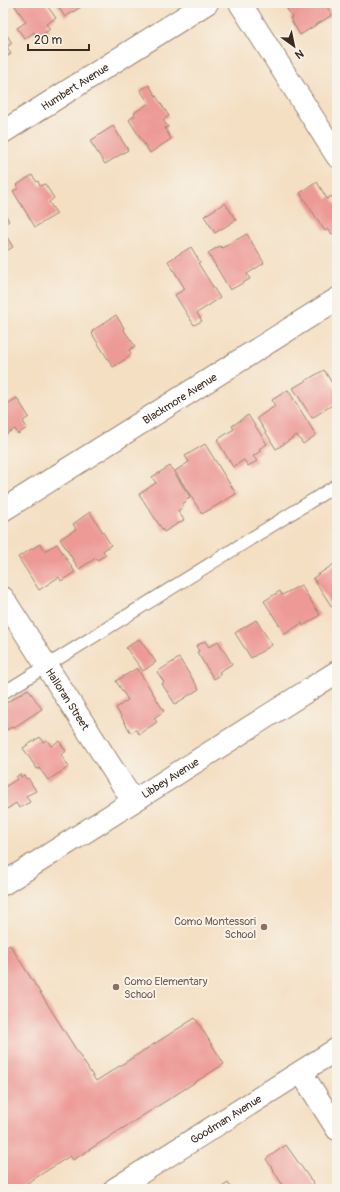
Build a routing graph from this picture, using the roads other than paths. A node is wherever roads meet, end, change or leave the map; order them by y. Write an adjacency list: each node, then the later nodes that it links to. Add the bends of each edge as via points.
1 (207, 3): 3 (street, Humbert Avenue)
2 (240, 3): 4 (street)
3 (3, 132)
4 (337, 156)
5 (337, 299): 7 (street, Blackmore Avenue)
6 (337, 485): 9 (lane)
7 (3, 510)
8 (3, 598): 9 (street, Halloran Street)
9 (46, 665): 11 (lane); 12 (street, Halloran Street)
10 (337, 672): 12 (street, Libbey Avenue)
11 (3, 693)
12 (133, 801): 13 (street, Libbey Avenue)
13 (3, 884)
14 (337, 1049): 15 (street, Goodman Avenue)
15 (301, 1072): 16 (street); 17 (street, Goodman Avenue)
16 (337, 1129)
17 (115, 1189)

